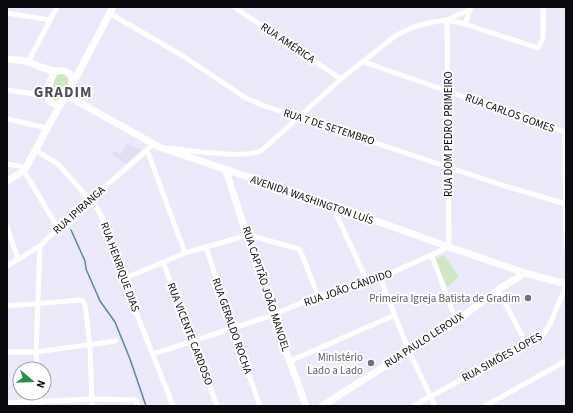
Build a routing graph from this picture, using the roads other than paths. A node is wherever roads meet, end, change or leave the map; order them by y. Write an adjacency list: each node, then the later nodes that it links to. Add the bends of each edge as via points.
1 (57, 7): 7 (street)
2 (234, 7): 16 (street, RUA AMÉRICA)
3 (543, 7): 9 (street, via 543,38 538,48)
4 (470, 9): 8 (street); 9 (street)
5 (111, 10): 12 (main road); 24 (street, RUA 7 DE SETEMBRO, via 246,98)
6 (7, 13): 7 (street)
7 (50, 20): 11 (street)
8 (447, 20): 9 (street); 13 (street, via 412,27 395,36); 19 (street, RUA DOM PEDRO PRIMEIRO)
9 (465, 24)
10 (7, 59): 11 (main road)
11 (28, 62): 15 (main road)
12 (84, 62): 14 (main road); 17 (main road)
13 (364, 62): 16 (street); 19 (street, RUA CARLOS GOMES)
14 (65, 70): 15 (main road); 17 (main road, via 73,76)
15 (55, 71): 21 (main road, via 49,85)
16 (341, 79): 24 (street)
17 (74, 81): 20 (main road)
18 (7, 90): 21 (street)
19 (448, 91): 27 (street, RUA CARLOS GOMES); 32 (street, RUA DOM PEDRO PRIMEIRO)
20 (66, 95): 22 (main road); 28 (main road, AVENIDA WASHINGTON LUÍS)
21 (48, 98): 22 (main road, via 54,104); 23 (main road)
22 (61, 103): 23 (main road)
23 (55, 113): 26 (main road)
24 (300, 116): 28 (street, via 286,131 254,154); 32 (street, RUA 7 DE SETEMBRO)
25 (7, 119): 26 (street)
26 (47, 128): 29 (main road)
27 (565, 132): 37 (street)
28 (156, 146): 30 (street, RUA IPIRANGA); 34 (main road, AVENIDA WASHINGTON LUÍS)
29 (35, 150): 33 (main road); 36 (street, RUA HENRIQUE DIAS, via 58,164)
30 (147, 150): 36 (street, RUA IPIRANGA); 46 (street)
31 (7, 164): 33 (street)
32 (448, 166): 37 (street, RUA 7 DE SETEMBRO); 44 (street, RUA DOM PEDRO PRIMEIRO)
33 (24, 169): 35 (main road); 40 (street)
34 (226, 171): 38 (main road, AVENIDA WASHINGTON LUÍS); 41 (main road, RUA CAPITÃO JOÃO MANOEL)
35 (7, 181)
36 (90, 201): 40 (street, RUA IPIRANGA); 53 (street, RUA HENRIQUE DIAS, via 102,217)
37 (566, 204): 45 (street)
38 (332, 206): 44 (main road, AVENIDA WASHINGTON LUÍS); 54 (street)
39 (7, 227): 48 (street)
40 (58, 228): 42 (street, RUA IPIRANGA)
41 (248, 235): 43 (street); 57 (street, via 299,249); 60 (main road, RUA CAPITÃO JOÃO MANOEL)
42 (40, 246): 48 (street, RUA IPIRANGA); 58 (street)
43 (206, 247): 46 (street); 63 (street, RUA GERALDO ROCHA)
44 (449, 247): 47 (street, RUA JOÃO CÂNDIDO); 51 (main road, AVENIDA WASHINGTON LUÍS)
45 (566, 247)
46 (185, 253): 49 (street)
47 (432, 256): 52 (street, RUA JOÃO CÂNDIDO); 62 (street)
48 (18, 259): 50 (street, RUA IPIRANGA)
49 (163, 262): 53 (street); 65 (street, RUA VICENTE CARDOSO)
50 (7, 266)
51 (525, 273): 55 (main road, AVENIDA WASHINGTON LUÍS); 56 (main road, RUA PAULO LEROUX)
52 (380, 278): 54 (street, RUA JOÃO CÂNDIDO); 61 (street)
53 (123, 279): 71 (street, RUA HENRIQUE DIAS)
54 (367, 281): 57 (street, RUA JOÃO CÂNDIDO)
55 (566, 285): 66 (street, RUA SIMÕES LOPES, via 546,332)
56 (498, 290): 62 (main road, RUA PAULO LEROUX); 66 (street)
57 (318, 296): 60 (street, RUA JOÃO CÂNDIDO)
58 (38, 302): 59 (street); 67 (street, via 83,301); 70 (street)
59 (7, 306)
60 (273, 315): 63 (street, RUA JOÃO CÂNDIDO); 73 (main road, RUA CAPITÃO JOÃO MANOEL)
61 (395, 315): 68 (street); 73 (street)
62 (456, 321): 68 (main road, RUA PAULO LEROUX)
63 (232, 328): 65 (street, RUA JOÃO CÂNDIDO); 83 (street, RUA GERALDO ROCHA)
64 (116, 341): 67 (street)
65 (193, 342): 71 (street, RUA JOÃO CÂNDIDO); 82 (street, RUA VICENTE CARDOSO)
66 (526, 344): 75 (street, RUA SIMÕES LOPES)
67 (90, 345): 70 (street); 76 (street)
68 (409, 351): 75 (street); 85 (main road, RUA PAULO LEROUX)
69 (7, 352): 70 (street)
70 (36, 352): 72 (street)
71 (153, 354): 81 (street, RUA HENRIQUE DIAS)
72 (37, 361)
73 (290, 361): 84 (main road, RUA CAPITÃO JOÃO MANOEL)
74 (566, 361): 88 (street)
75 (430, 396): 86 (street, RUA SIMÕES LOPES); 87 (street)
76 (92, 399): 78 (street); 79 (street); 80 (street, via 134,400)
77 (7, 403): 78 (street)
78 (39, 404)
79 (92, 406)
80 (138, 406)
81 (173, 406)
82 (217, 406)
83 (260, 406)
84 (306, 406)
85 (322, 406)
86 (413, 406)
87 (434, 406)
88 (485, 406)

